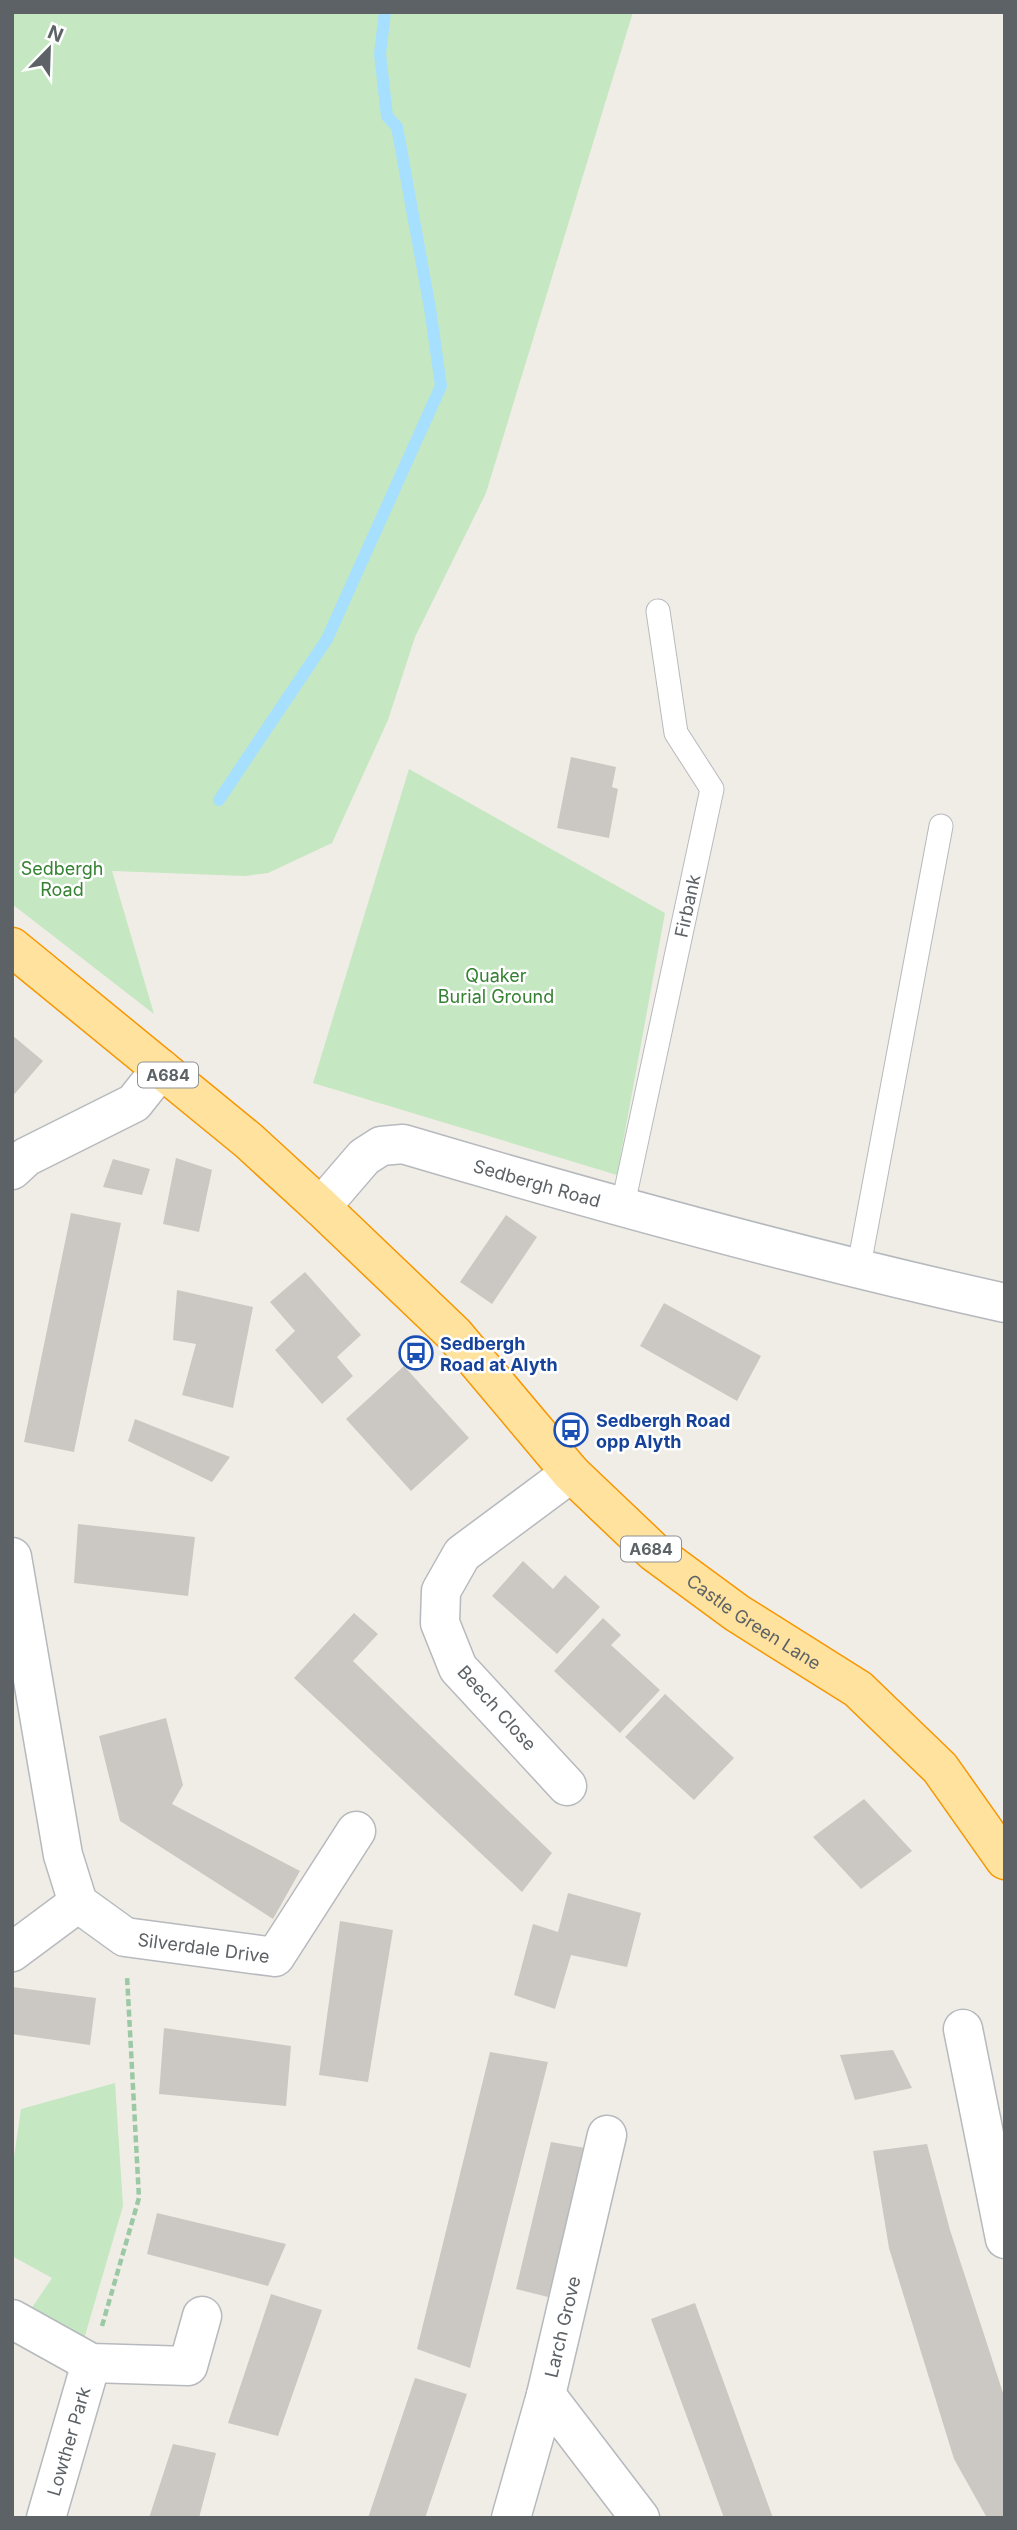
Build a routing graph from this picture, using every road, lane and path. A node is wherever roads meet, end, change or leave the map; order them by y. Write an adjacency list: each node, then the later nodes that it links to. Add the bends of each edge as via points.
1 (658, 611): 7 (lane, Firbank, via 676,733 712,789)
2 (941, 826): 8 (lane)
3 (12, 947): 4 (highway, A684)
4 (161, 1069): 5 (street, via 134,1103 26,1157); 6 (highway, A684)
5 (12, 1170)
6 (321, 1207): 7 (street, Sedbergh Road, via 364,1157 381,1146 403,1144); 10 (highway, Castle Green Lane / A684, via 454,1334)
7 (622, 1209): 8 (street, Sedbergh Road)
8 (859, 1271): 9 (street, Sedbergh Road)
9 (1005, 1303)
10 (571, 1473): 12 (street, Beech Close, via 462,1554 441,1591 440,1623 458,1668); 14 (highway, Castle Green Lane / A684, via 654,1552 737,1613 858,1689 940,1768)
11 (12, 1557): 15 (street, via 63,1855)
12 (567, 1786)
13 (356, 1831): 16 (street, Silverdale Drive, via 275,1957)
14 (1005, 1860)
15 (78, 1903): 16 (street, Silverdale Drive); 17 (street)
16 (125, 1937): 23 (path, via 139,2198)
17 (12, 1952)
18 (963, 2029): 20 (street)
19 (607, 2135): 24 (street, Larch Grove)
20 (1005, 2239)
21 (202, 2316): 23 (street, via 188,2366)
22 (12, 2319): 23 (street)
23 (91, 2363): 25 (street, Lowther Park)
24 (546, 2395): 26 (street, Larch Grove); 27 (street)
25 (46, 2518)
26 (511, 2518)
27 (640, 2518)

